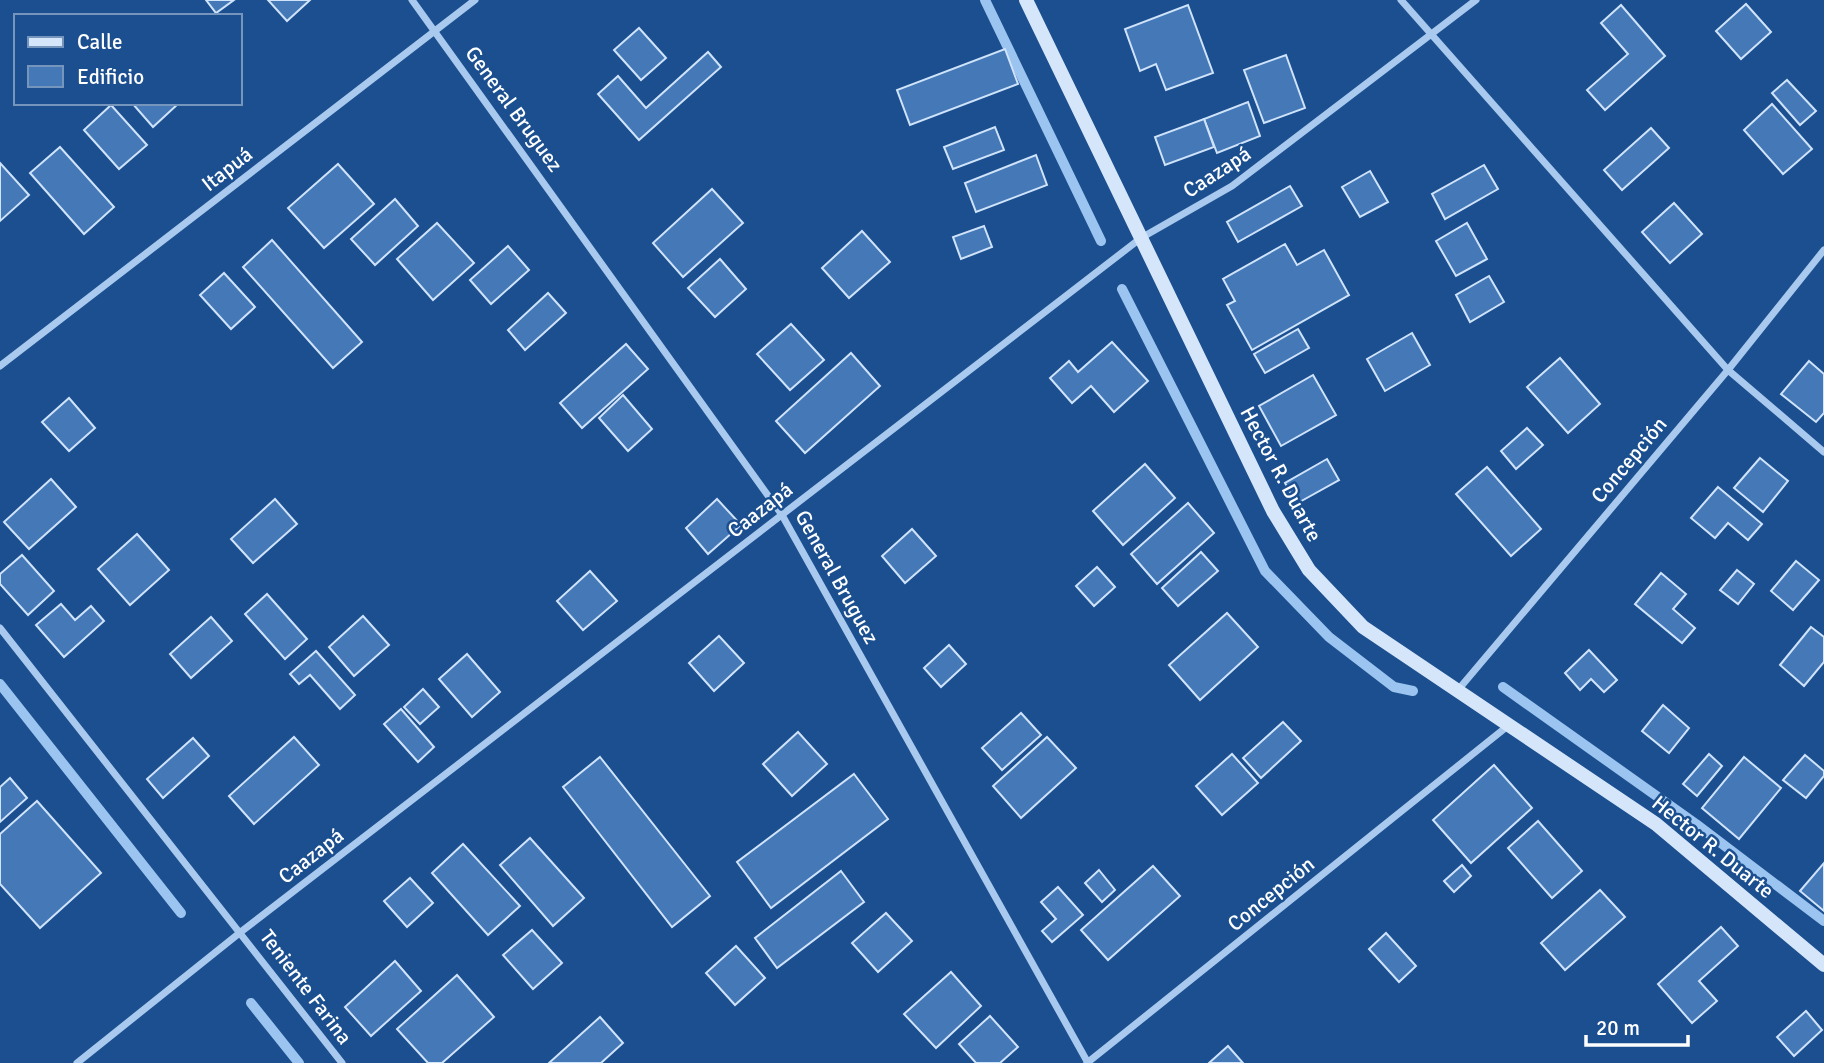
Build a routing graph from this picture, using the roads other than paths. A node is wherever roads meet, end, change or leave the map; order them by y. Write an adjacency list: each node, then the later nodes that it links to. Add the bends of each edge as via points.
1 (412, 0): 6 (street, General Bruguez)
2 (475, 0): 6 (street, Itapuá)
3 (1026, 0): 8 (street, Hector R. Duarte)
4 (1401, 0): 7 (street)
5 (1476, 0): 7 (street, Caazapá)
6 (435, 30): 10 (street, Itapuá); 13 (street, General Bruguez)
7 (1434, 34): 8 (street, Caazapá, via 1232,186); 11 (street)
8 (1141, 239): 13 (street, Caazapá); 15 (street, Hector R. Duarte, via 1273,511 1309,570 1363,627)
9 (1824, 250): 11 (street, Concepción)
10 (0, 366)
11 (1728, 370): 12 (street); 15 (street, Concepción)
12 (1824, 452)
13 (782, 515): 17 (street, Caazapá); 21 (street, General Bruguez)
14 (0, 628): 17 (street, Teniente Farina)
15 (1457, 691): 16 (street, Hector R. Duarte)
16 (1509, 726): 18 (street, Hector R. Duarte, via 1656,824); 21 (street, Concepción)
17 (242, 931): 19 (street, Caazapá); 20 (street, Teniente Farina)
18 (1824, 965)
19 (77, 1063)
20 (342, 1063)
21 (1088, 1063)

